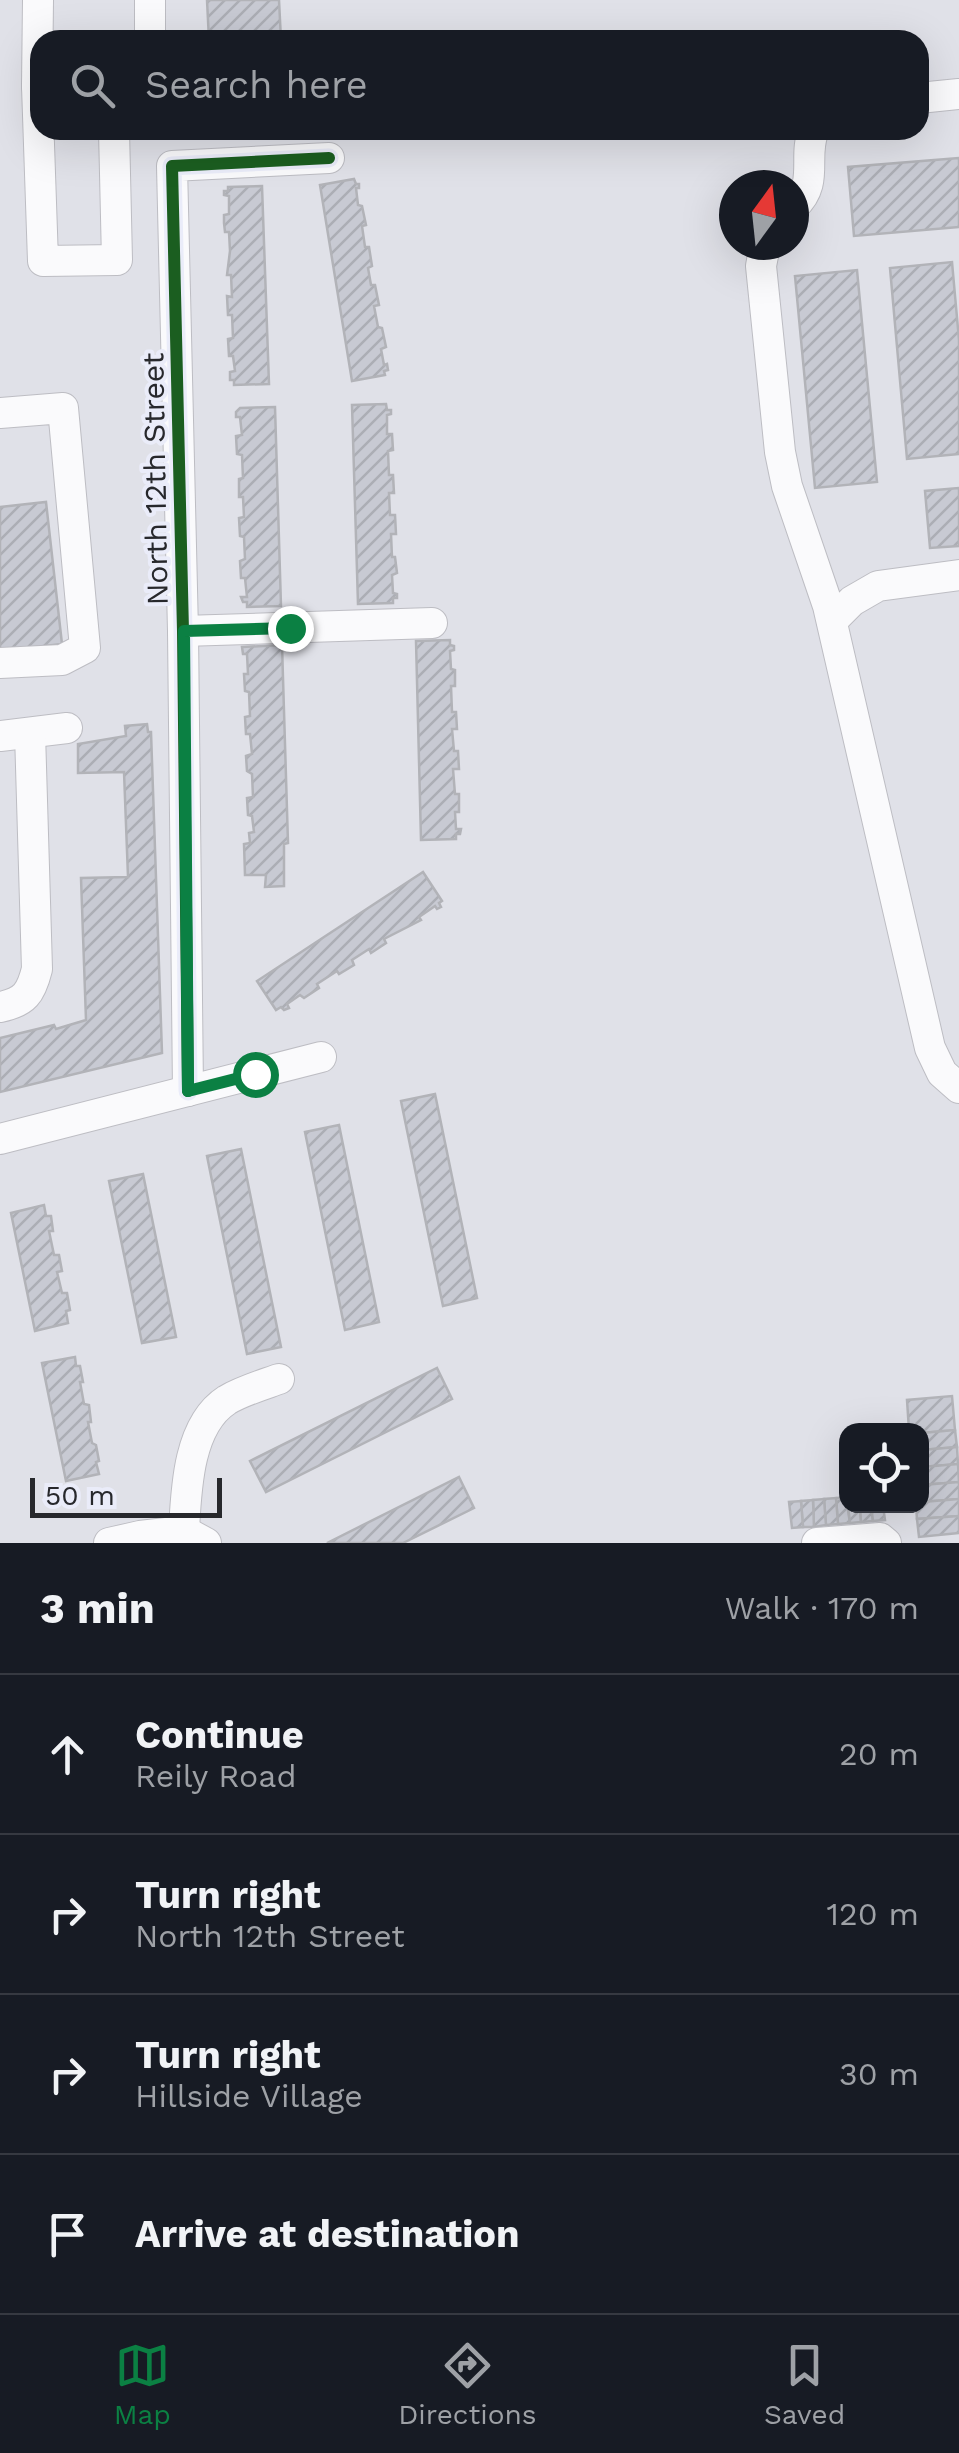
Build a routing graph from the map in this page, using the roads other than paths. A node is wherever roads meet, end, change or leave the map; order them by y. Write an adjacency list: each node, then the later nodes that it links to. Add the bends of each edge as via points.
1 (38, 0): 3 (street)
2 (150, 0): 4 (street)
3 (38, 30)
4 (150, 30)
5 (959, 94): 6 (street)
6 (929, 97)
7 (40, 140): 8 (street, via 43,261 116,260)
8 (114, 140)
9 (810, 140): 11 (street)
10 (329, 158): 17 (street, North 12th Street, via 172,166)
11 (809, 181)
12 (762, 260): 15 (street, via 780,452)
13 (0, 413): 18 (street, via 62,408 85,648 62,660)
14 (959, 575): 15 (street, via 878,586)
15 (832, 622): 23 (street, via 930,1048)
16 (432, 623): 17 (street)
17 (184, 631): 24 (street, North 12th Street)
18 (0, 663)
19 (66, 728): 20 (street)
20 (15, 734): 21 (street, via 37,969 24,998)
21 (0, 1008)
22 (321, 1057): 24 (street)
23 (959, 1088)
24 (188, 1091): 25 (street)
25 (0, 1139)
26 (279, 1379): 27 (street, via 226,1401 202,1428 187,1479)
27 (195, 1537): 28 (street)
28 (110, 1543)
29 (816, 1543): 30 (street)
30 (886, 1543)

